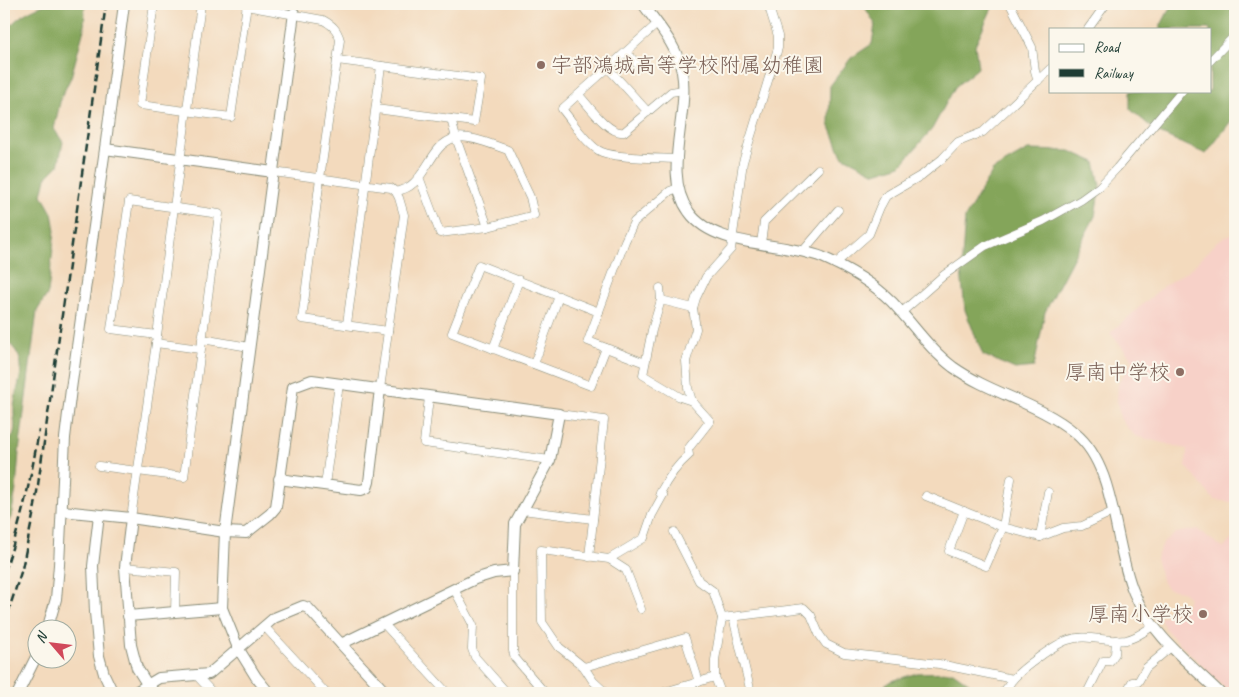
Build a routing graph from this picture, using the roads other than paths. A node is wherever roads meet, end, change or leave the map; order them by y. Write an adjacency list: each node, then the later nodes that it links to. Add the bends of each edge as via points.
1 (124, 4): 29 (street)
2 (154, 4): 25 (street, via 140,105)
3 (201, 4): 25 (street)
4 (643, 4): 10 (street)
5 (768, 4): 42 (street, via 778,36 778,48 743,162)
6 (1010, 4): 20 (street, via 1032,47)
7 (1106, 4): 11 (street)
8 (246, 5): 9 (street); 25 (street, via 230,117)
9 (294, 14): 15 (street, via 332,25 340,40); 33 (street)
10 (657, 24): 13 (street); 21 (street, via 673,46 679,61)
11 (1089, 28)
12 (1235, 35): 14 (street)
13 (626, 52): 17 (street); 18 (street)
14 (1212, 59)
15 (337, 60): 16 (street); 35 (street)
16 (381, 66): 24 (street); 27 (street, via 480,79 474,122)
17 (640, 67)
18 (608, 68): 23 (street); 26 (street)
19 (1049, 70): 20 (street)
20 (1038, 81): 45 (street, via 983,132 958,142 922,175 886,196 869,234)
21 (683, 90): 26 (street, via 671,92); 31 (street)
22 (1181, 92): 52 (street, via 1099,187 1043,221 985,246 944,275)
23 (579, 95): 26 (street, via 610,128 619,133); 31 (street, via 562,109 599,151)
24 (376, 109): 27 (street); 36 (street)
25 (186, 111): 30 (street)
26 (648, 112)
27 (451, 119): 28 (street)
28 (456, 138): 34 (street, via 436,152); 41 (street); 41 (street, via 470,138 508,150 530,197 534,214)
29 (105, 149): 30 (street); 77 (street, via 70,389)
30 (180, 159): 33 (street); 39 (street)
31 (678, 159): 37 (street)
32 (818, 169): 43 (street, via 764,222)
33 (273, 172): 35 (street); 57 (street)
34 (419, 177): 38 (street, via 411,186); 41 (street, via 440,233)
35 (320, 178): 36 (street); 53 (street, via 302,319)
36 (365, 185): 38 (street, via 391,188); 53 (street)
37 (678, 188): 42 (street, via 694,219 713,233); 51 (street, via 670,191 634,222)
38 (396, 192): 54 (street, via 404,215)
39 (174, 206): 55 (street); 55 (street, via 129,201 110,329); 56 (street, via 219,214)
40 (838, 210): 44 (street)
41 (488, 226)
42 (732, 238): 43 (street); 50 (street, via 730,249 706,277)
43 (761, 243): 44 (street)
44 (803, 251): 45 (street)
45 (835, 264): 52 (street, via 876,288)
46 (519, 280): 48 (street); 60 (street); 60 (street, via 479,265 452,332)
47 (660, 288): 49 (street)
48 (559, 296): 51 (street); 62 (street)
49 (660, 300): 50 (street); 61 (street)
50 (693, 308): 66 (street, via 696,329 685,368)
51 (599, 312): 58 (street, via 588,341)
52 (902, 312): 79 (street, via 930,346 955,368 1054,419 1078,435 1100,465)
53 (347, 324): 54 (street)
54 (388, 331): 64 (street)
55 (156, 339): 59 (street); 70 (street)
56 (202, 339): 57 (street); 59 (street)
57 (249, 347): 84 (street)
58 (606, 348): 61 (street); 62 (street, via 591,386)
59 (200, 349): 70 (street, via 184,477)
60 (493, 349): 62 (street)
61 (645, 363): 66 (street, via 643,375 680,398)
62 (534, 364)
63 (339, 384): 64 (street); 71 (street, via 312,380 293,387); 73 (street)
64 (380, 390): 65 (street); 73 (street, via 367,488 361,490)
65 (429, 397): 67 (street); 68 (street, via 424,443)
66 (692, 401): 88 (street, via 710,421 688,449 690,455 677,466 664,485 660,494 663,495 644,538)
67 (559, 414): 68 (street); 82 (street, via 604,420)
68 (550, 460): 76 (street)
69 (99, 466): 70 (street)
70 (138, 472): 81 (street)
71 (280, 479): 73 (street); 84 (street, via 276,506 270,514 246,533)
72 (1011, 479): 83 (street)
73 (325, 484)
74 (1048, 492): 86 (street)
75 (926, 496): 78 (street)
76 (522, 510): 82 (street); 90 (street, via 516,524)
77 (62, 511): 80 (street); 98 (street, via 56,599)
78 (964, 511): 83 (street); 83 (street, via 949,551 986,566)
79 (1112, 512): 86 (street, via 1082,526 1063,528); 100 (street, via 1133,592)
80 (99, 515): 81 (street); 115 (street, via 93,566 96,627 99,656)
81 (131, 518): 84 (street); 89 (street)
82 (593, 519): 87 (street)
83 (1003, 527): 86 (street)
84 (225, 532): 92 (street)
85 (674, 532): 97 (street, via 699,581 713,591)
86 (1040, 537)
87 (589, 558): 88 (street); 106 (street, via 541,550 542,622 558,646)
88 (609, 559): 93 (street, via 626,570)
89 (125, 567): 94 (street, via 176,572); 95 (street)
90 (513, 571): 91 (street, via 494,573); 125 (street, via 513,651 515,658)
91 (454, 589): 99 (street); 124 (street, via 473,626 474,657)
92 (222, 608): 94 (street); 105 (street)
93 (641, 609)
94 (175, 612): 95 (street)
95 (128, 616): 112 (street, via 137,668)
96 (733, 617): 97 (street); 110 (street, via 804,608 826,644 844,653 939,664); 129 (street)
97 (722, 618): 109 (street)
98 (50, 620)
99 (383, 623): 103 (street); 123 (street)
100 (1154, 625): 102 (street, via 1140,635); 104 (street)
101 (264, 626): 103 (street, via 274,618 303,606); 105 (street); 120 (street)
102 (1116, 640): 110 (street, via 1068,639); 131 (street, via 1114,654 1110,661 1103,661)
103 (341, 644): 113 (street)
104 (1172, 646): 132 (street, via 1146,668 1138,682 1132,682); 133 (street)
105 (238, 648): 108 (street, via 209,674); 119 (street)
106 (584, 667): 111 (street, via 685,638); 126 (street)
107 (30, 670): 114 (street)
108 (196, 675): 112 (street, via 159,678); 118 (street)
109 (715, 677): 111 (street); 128 (street)
110 (1013, 679): 130 (street)
111 (699, 682): 127 (street)
112 (147, 684): 116 (street); 117 (street)
113 (377, 684): 121 (street); 122 (street)
114 (19, 691)
115 (113, 693)
116 (134, 693)
117 (155, 693)
118 (213, 693)
119 (269, 693)
120 (326, 693)
121 (367, 693)
122 (386, 693)
123 (447, 693)
124 (507, 693)
125 (545, 693)
126 (606, 693)
127 (661, 693)
128 (722, 693)
129 (751, 693)
130 (1002, 693)
131 (1087, 693)
132 (1126, 693)
133 (1220, 693)

